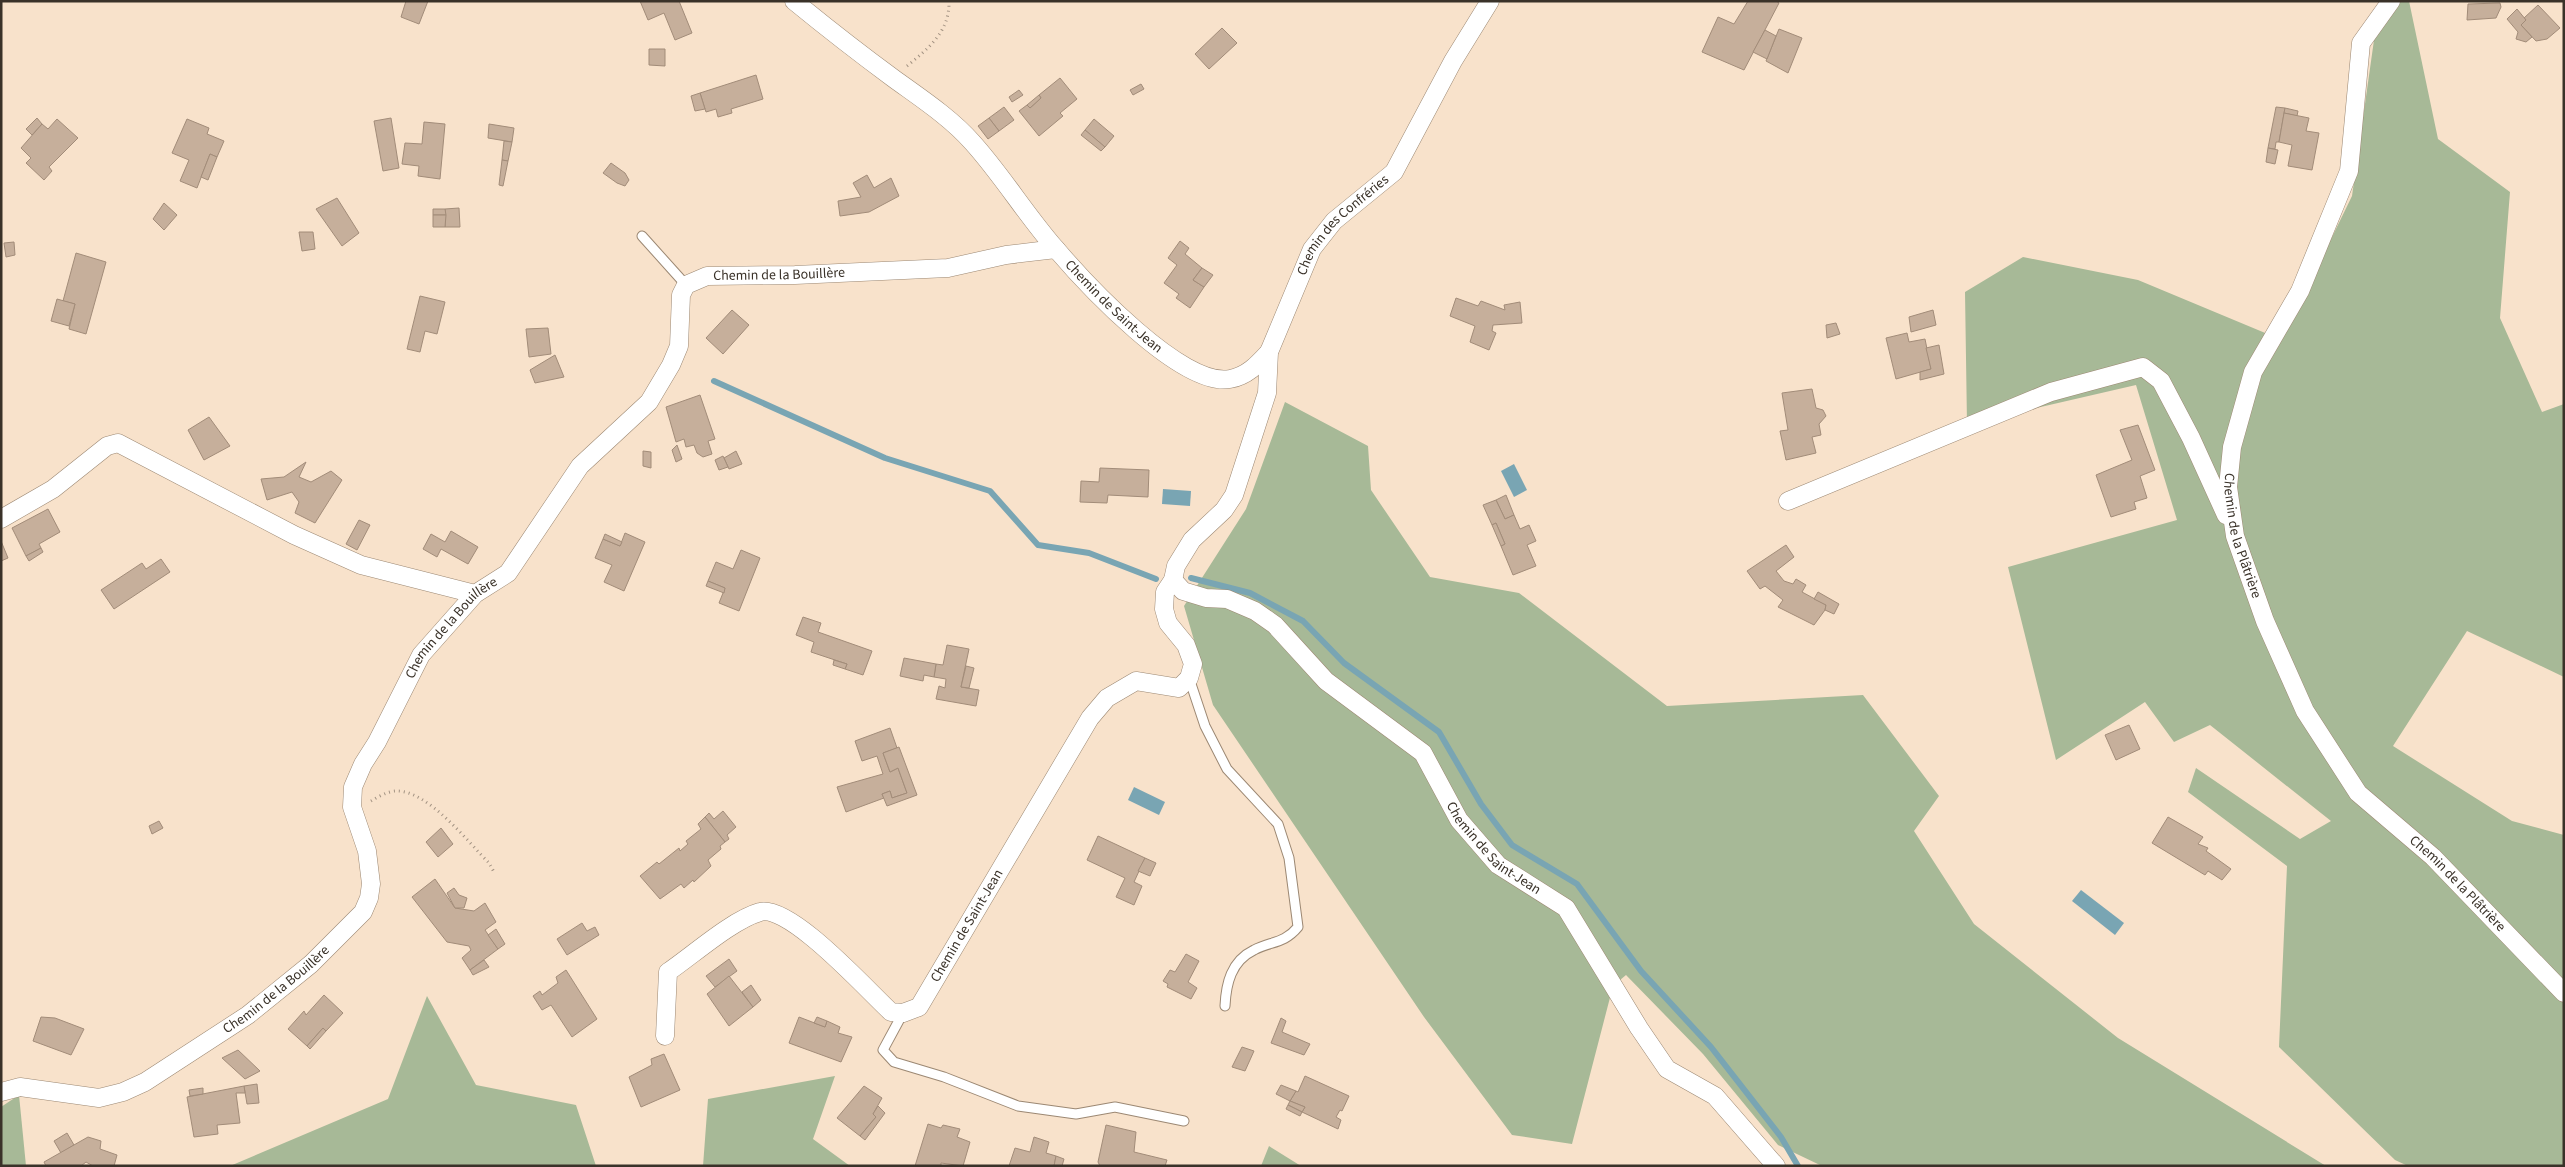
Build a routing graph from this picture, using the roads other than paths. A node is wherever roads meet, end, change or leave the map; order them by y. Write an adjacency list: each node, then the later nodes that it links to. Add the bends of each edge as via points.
1 (794, 1): 5 (street, Chemin de Saint-Jean, via 922,98 971,141)
2 (1490, 1): 7 (street, Chemin des Confréries, via 1453,61 1394,172 1334,221 1312,249)
3 (2391, 1): 10 (street, Chemin de la Plâtrière, via 2361,43 2348,171 2300,292 2253,372 2232,447 2228,487)
4 (642, 236): 6 (lane)
5 (1056, 249): 6 (street, Chemin de la Bouillère, via 1006,255 948,268 707,276); 7 (street, Chemin de Saint-Jean, via 1131,326 1186,368 1204,376 1228,380 1250,372)
6 (686, 285): 12 (street, Chemin de la Bouillère, via 681,295 679,346 649,402 580,466 508,573)
7 (1269, 352): 11 (street, via 1267,393 1234,495 1224,510 1192,540 1176,566)
8 (1788, 501): 10 (street, via 2051,392 2143,367 2161,381 2191,438)
9 (1, 519): 12 (street, via 53,489 107,446 118,443 294,535 360,565)
10 (2235, 536): 14 (street, Chemin de la Plâtrière, via 2265,620 2305,711 2358,793 2434,857)
11 (1173, 580): 13 (street, via 1165,592 1164,609 1168,623 1186,645 1193,664); 20 (street, Chemin de Saint-Jean, via 1183,591 1206,598 1227,599 1255,611 1275,625 1326,680 1423,753 1459,820 1498,865 1566,908 1667,1069 1715,1096)
12 (475, 594): 18 (street, Chemin de la Bouillère, via 421,655 353,787 352,807 367,851 369,898 363,912 311,964 248,1016 145,1082 99,1098 20,1087)
13 (1189, 678): 15 (lane, via 1205,726 1227,769 1278,824 1289,858 1298,927 1289,938 1252,950 1232,970); 16 (street, Chemin de Saint-Jean, via 1179,688 1136,681 1107,698 1090,718 919,1007)
14 (2564, 993)
15 (1225, 1006)
16 (903, 1013): 17 (street, via 890,1012 805,930 785,917 763,911 746,918 668,972); 19 (lane, via 883,1050 894,1062 1018,1106 1076,1114 1115,1107)
17 (665, 1036)
18 (1, 1092)
19 (1184, 1121)
20 (1776, 1166)

